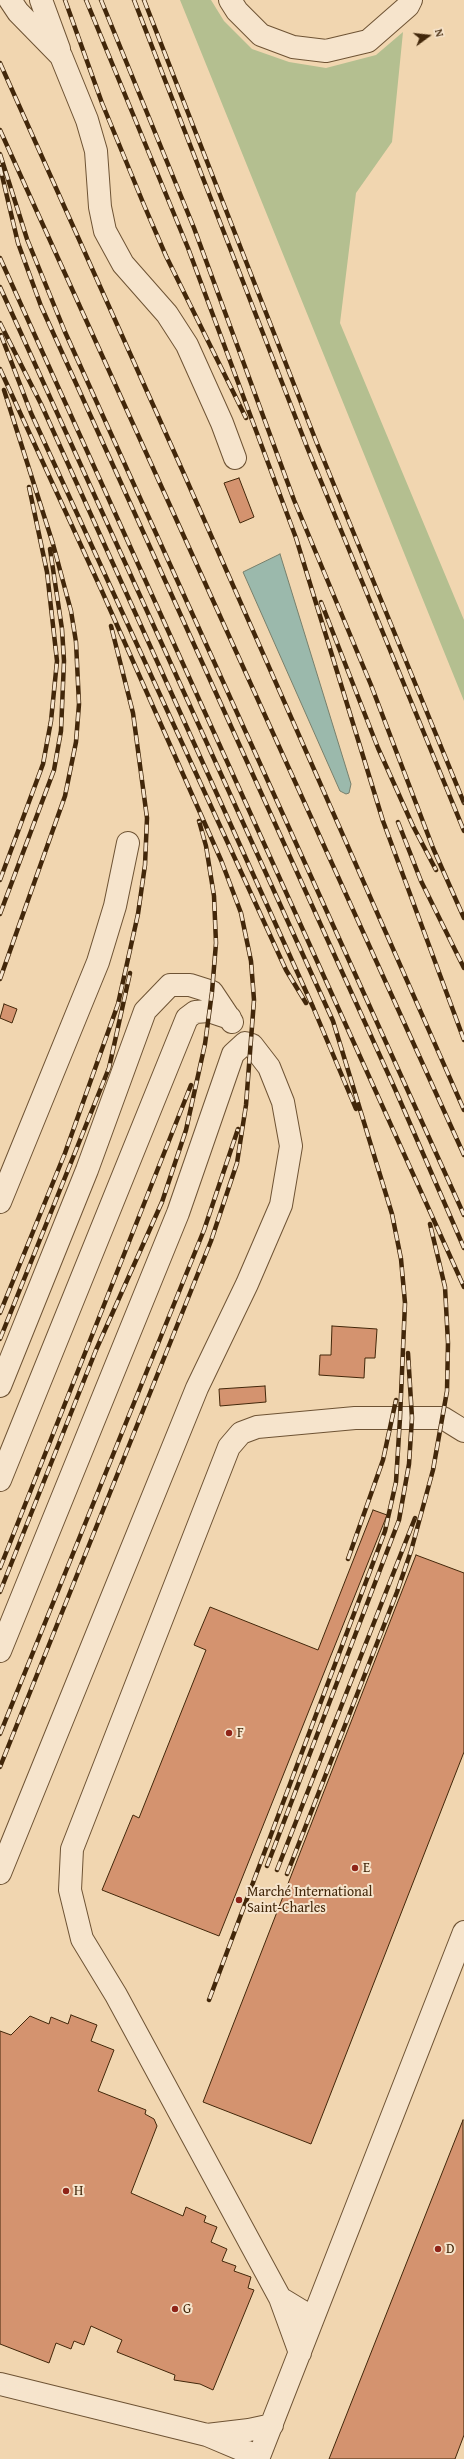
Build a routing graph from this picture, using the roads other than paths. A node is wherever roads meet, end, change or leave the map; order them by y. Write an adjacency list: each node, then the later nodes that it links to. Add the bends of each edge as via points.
1 (10, 0): 5 (street, via 18,12)
2 (41, 0): 5 (street)
3 (230, 0): 4 (street, via 237,11 261,35 293,47 326,51 368,41 408,6)
4 (411, 0)
5 (61, 56): 6 (street, via 87,120 96,151 100,207 105,231 123,264 167,314 187,345)
6 (235, 458)
7 (128, 843): 10 (street, via 116,906 98,962)
8 (230, 1018): 9 (street); 11 (street, via 212,992 190,985 170,985 145,1011 87,1170); 13 (street, via 209,1012 195,1012 186,1018)
9 (245, 1043): 14 (street, via 233,1054 178,1213); 15 (street, via 252,1045 269,1067 283,1102 291,1146 281,1205 197,1388)
10 (0, 1202)
11 (0, 1386)
12 (464, 1431): 17 (street, via 443,1418 355,1418 257,1427 241,1433 229,1447 72,1849 70,1890 82,1939 116,1995)
13 (0, 1480)
14 (0, 1651)
15 (0, 1873)
16 (464, 1932): 18 (street)
17 (280, 2298): 18 (street); 19 (street)
18 (313, 2318): 19 (street)
19 (300, 2353): 21 (street)
20 (0, 2384): 22 (street)
21 (272, 2425): 22 (street); 23 (street)
22 (207, 2435): 23 (street)
23 (259, 2458)

